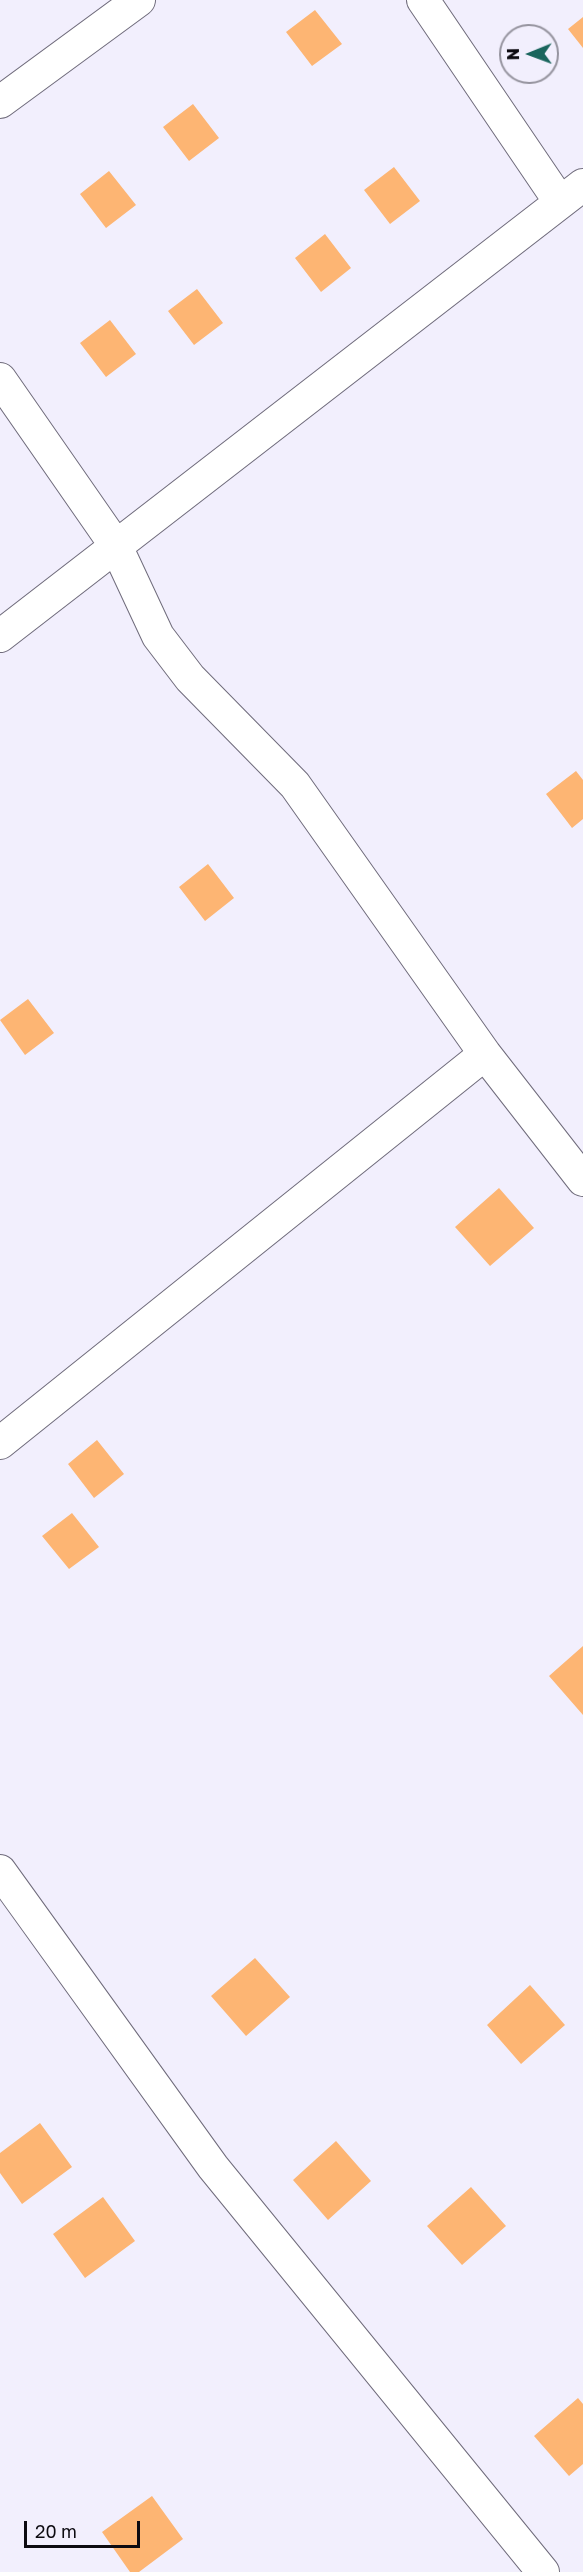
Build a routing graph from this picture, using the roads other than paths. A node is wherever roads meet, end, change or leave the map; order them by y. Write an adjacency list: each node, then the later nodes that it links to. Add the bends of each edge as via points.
1 (139, 0): 3 (street)
2 (423, 0): 4 (street)
3 (0, 102)
4 (572, 194): 6 (street)
5 (0, 379): 6 (street)
6 (116, 546): 7 (street); 8 (street, via 159,636 190,678 295,785)
7 (0, 636)
8 (484, 1054): 9 (street); 10 (street)
9 (583, 1180)
10 (0, 1443)
11 (0, 1871): 12 (street, via 213,2167)
12 (543, 2572)

